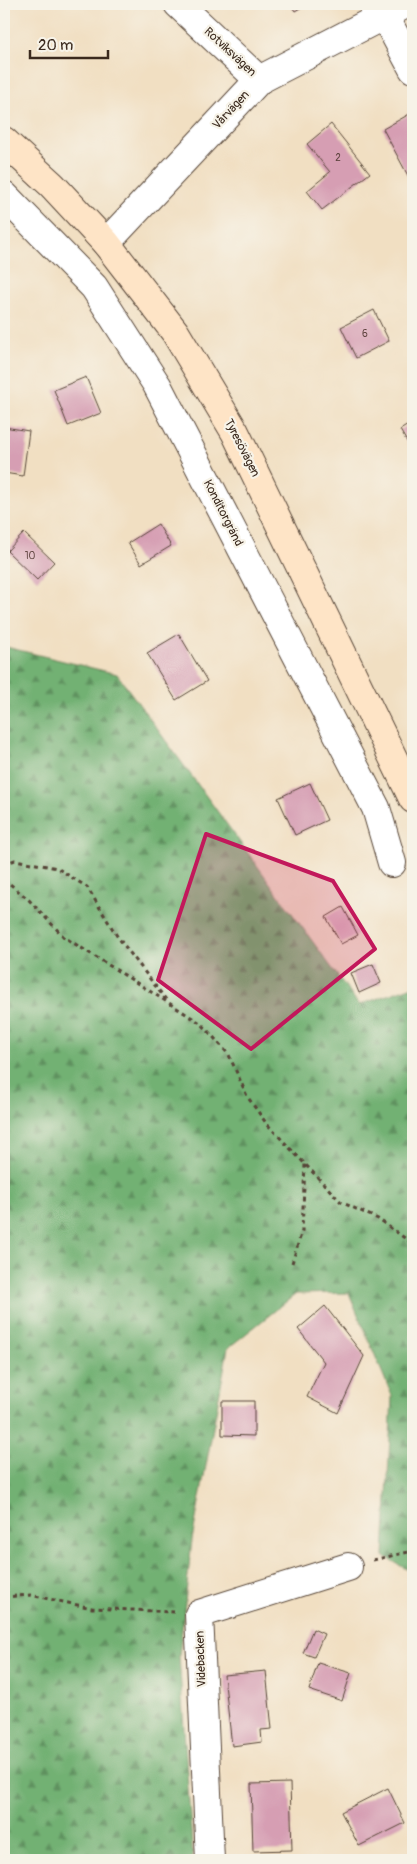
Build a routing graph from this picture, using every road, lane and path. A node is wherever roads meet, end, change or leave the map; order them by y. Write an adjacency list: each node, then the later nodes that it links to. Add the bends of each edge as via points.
1 (178, 4): 4 (street, Rotviksvägen)
2 (395, 9): 3 (street, Vårvägen); 4 (street, Vårvägen)
3 (413, 69)
4 (259, 80): 7 (street, Vårvägen)
5 (4, 141): 7 (main road, Tyresövägen, via 52,185)
6 (4, 195): 10 (street, Konditorgränd, via 94,287 157,385 376,808)
7 (106, 243): 8 (main road, Tyresövägen, via 175,332 236,432)
8 (413, 799)
9 (4, 864): 12 (path, via 15,860 57,868 87,887 117,936)
10 (392, 864)
11 (4, 879): 12 (path, via 64,936)
12 (169, 1003): 13 (path, via 202,1024 229,1055 248,1096 266,1123)
13 (305, 1163): 14 (path, via 341,1202 378,1219); 15 (path, via 302,1231)
14 (413, 1244)
15 (292, 1264)
16 (413, 1551): 17 (path)
17 (348, 1567): 19 (street, Videbacken)
18 (4, 1598): 19 (path, via 30,1595 92,1608)
19 (199, 1614): 20 (street, Videbacken)
20 (210, 1860)

